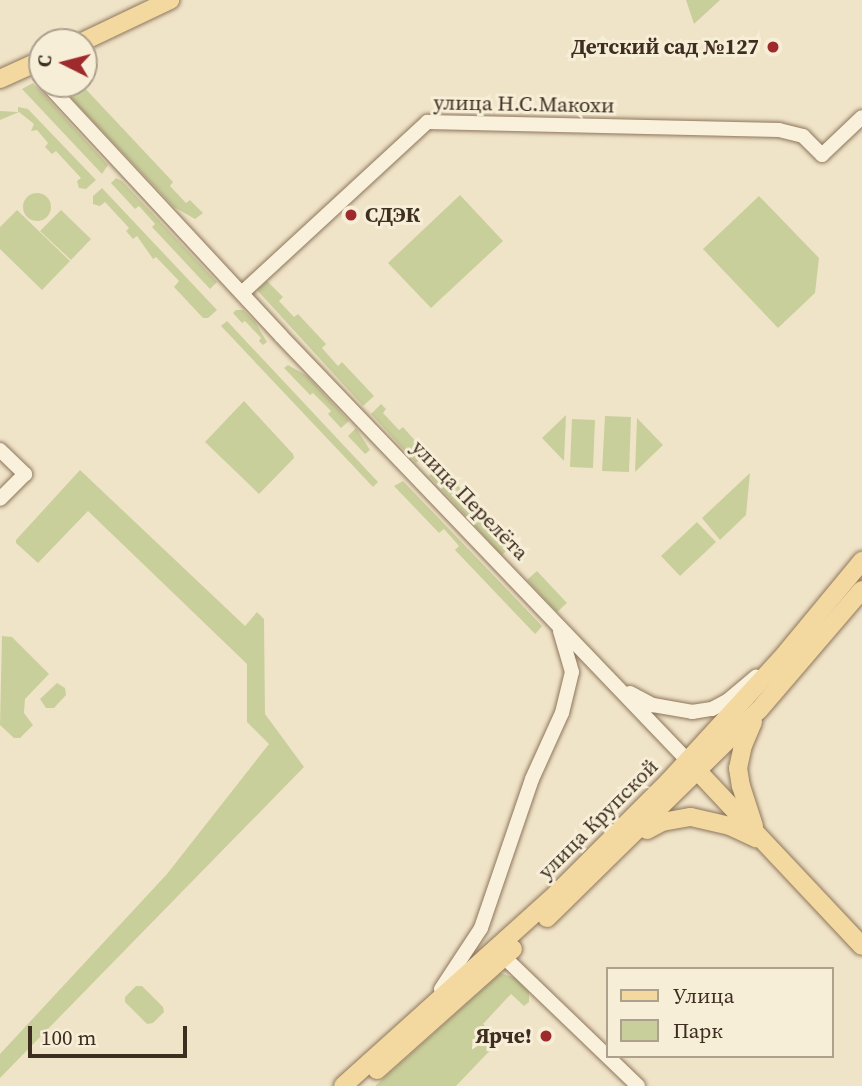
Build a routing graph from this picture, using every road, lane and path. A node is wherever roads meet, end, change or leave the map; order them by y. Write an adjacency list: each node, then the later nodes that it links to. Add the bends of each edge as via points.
1 (170, 0): 2 (main road)
2 (98, 34)
3 (28, 70): 4 (main road)
4 (0, 79)
5 (60, 98): 7 (street, улица Перелёта)
6 (862, 117): 7 (street, улица Н.С.Макохи, via 822,155 803,136 779,130 427,122)
7 (243, 292): 12 (street, улица Перелёта)
8 (0, 450): 9 (street, via 25,474)
9 (0, 499)
10 (862, 561): 13 (main road, улица Крупской)
11 (862, 590): 15 (main road, улица Крупской)
12 (557, 623): 14 (street, улица Перелёта); 21 (street, via 572,672 562,713 532,779 481,928 451,978)
13 (780, 660): 14 (street, via 727,701 692,712 653,705); 16 (main road, улица Крупской)
14 (612, 679): 16 (street, улица Перелёта)
15 (759, 710): 16 (main road, улица Крупской); 18 (main road, via 738,768 746,807)
16 (692, 766): 17 (main road, улица Крупской); 18 (main road, улица Перелёта); 21 (main road, улица Крупской, via 669,781 557,893)
17 (631, 838): 18 (main road, via 662,822 691,817 730,826); 20 (main road, улица Крупской)
18 (765, 844): 19 (main road, улица Перелёта)
19 (862, 946)
20 (504, 957): 22 (street); 25 (main road, улица Крупской)
21 (417, 1016): 24 (main road, улица Крупской)
22 (606, 1055)
23 (609, 1058): 26 (street)
24 (343, 1086)
25 (359, 1086)
26 (638, 1086)

